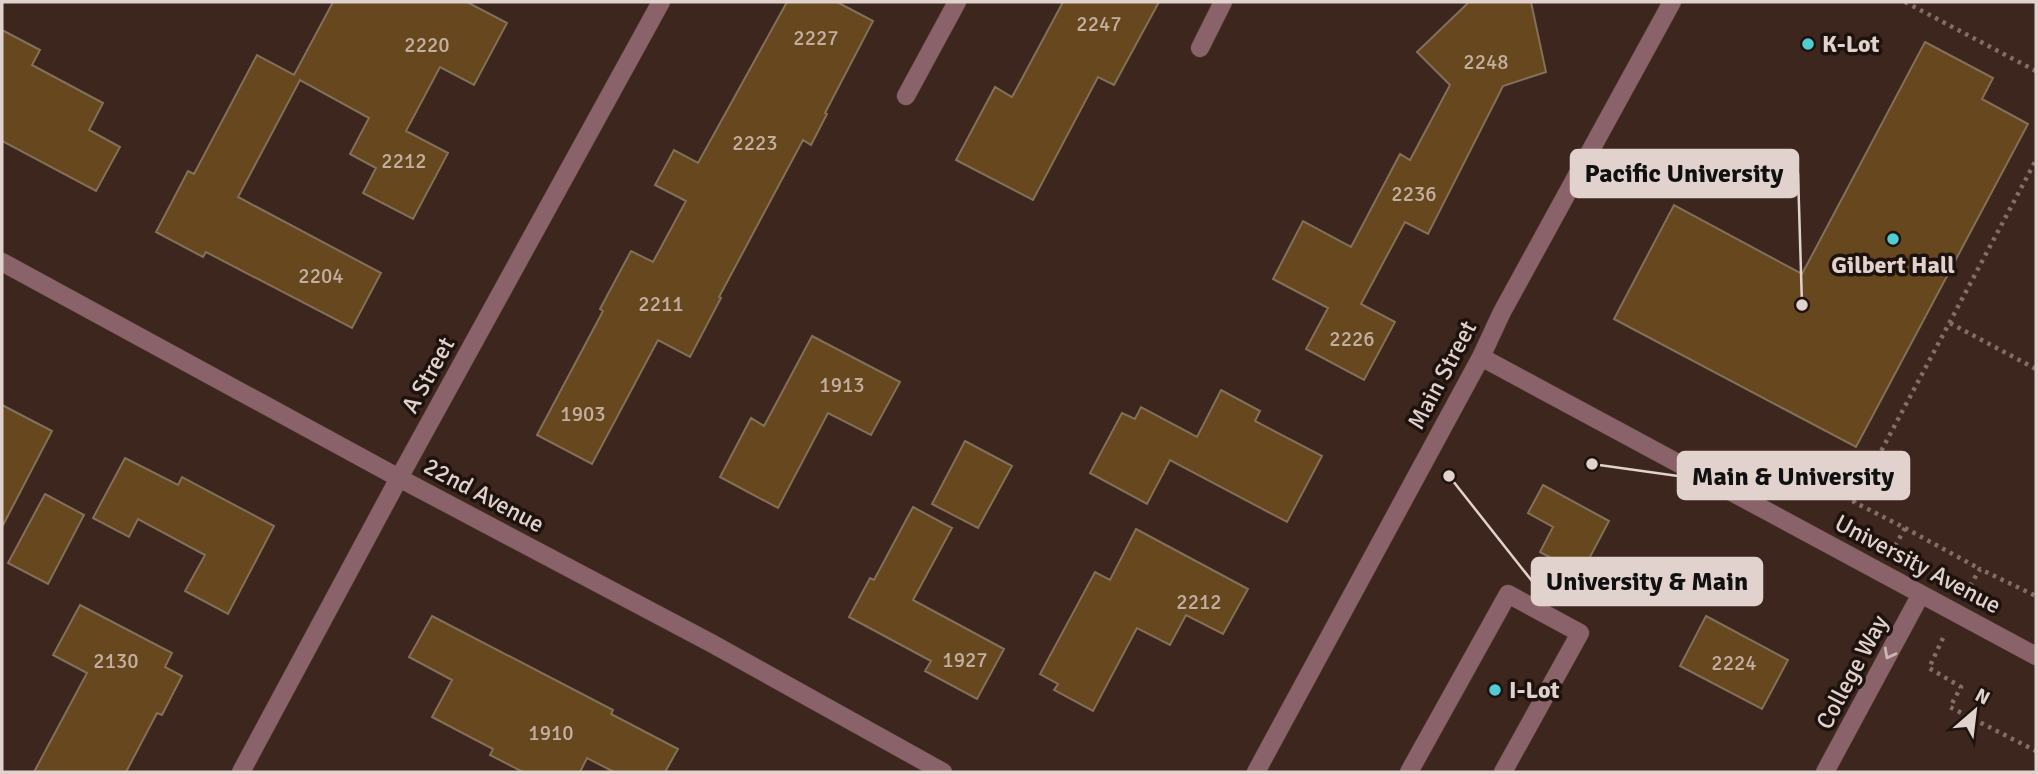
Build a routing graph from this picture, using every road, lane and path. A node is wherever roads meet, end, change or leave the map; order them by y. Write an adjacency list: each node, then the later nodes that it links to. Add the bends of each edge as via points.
1 (661, 2): 14 (street, A Street)
2 (957, 2): 8 (street)
3 (1223, 2): 6 (street)
4 (1672, 2): 12 (street, Main Street)
5 (1905, 2): 7 (path)
6 (1200, 48)
7 (2036, 71)
8 (906, 96)
9 (2036, 160): 11 (path)
10 (2, 262): 14 (street, 22nd Avenue)
11 (1950, 323): 13 (path); 15 (path, via 1854,502)
12 (1481, 357): 17 (street, University Avenue); 25 (street, Main Street)
13 (2036, 369)
14 (399, 478): 23 (street, A Street); 24 (street, 22nd Avenue)
15 (1905, 528): 16 (path); 17 (path)
16 (1980, 569): 19 (path); 20 (path)
17 (1881, 572): 18 (street, University Avenue)
18 (1922, 594): 20 (street, University Avenue); 28 (street, College Way, one-way to 28)
19 (2036, 596)
20 (1956, 612): 21 (street, University Avenue); 22 (path, via 1929,668 1961,687 1950,708)
21 (2036, 656)
22 (2036, 751)
23 (241, 772)
24 (943, 772)
25 (1256, 772)
26 (1409, 772): 27 (street, via 1508,594 1580,633)
27 (1503, 772)
28 (1825, 772)

